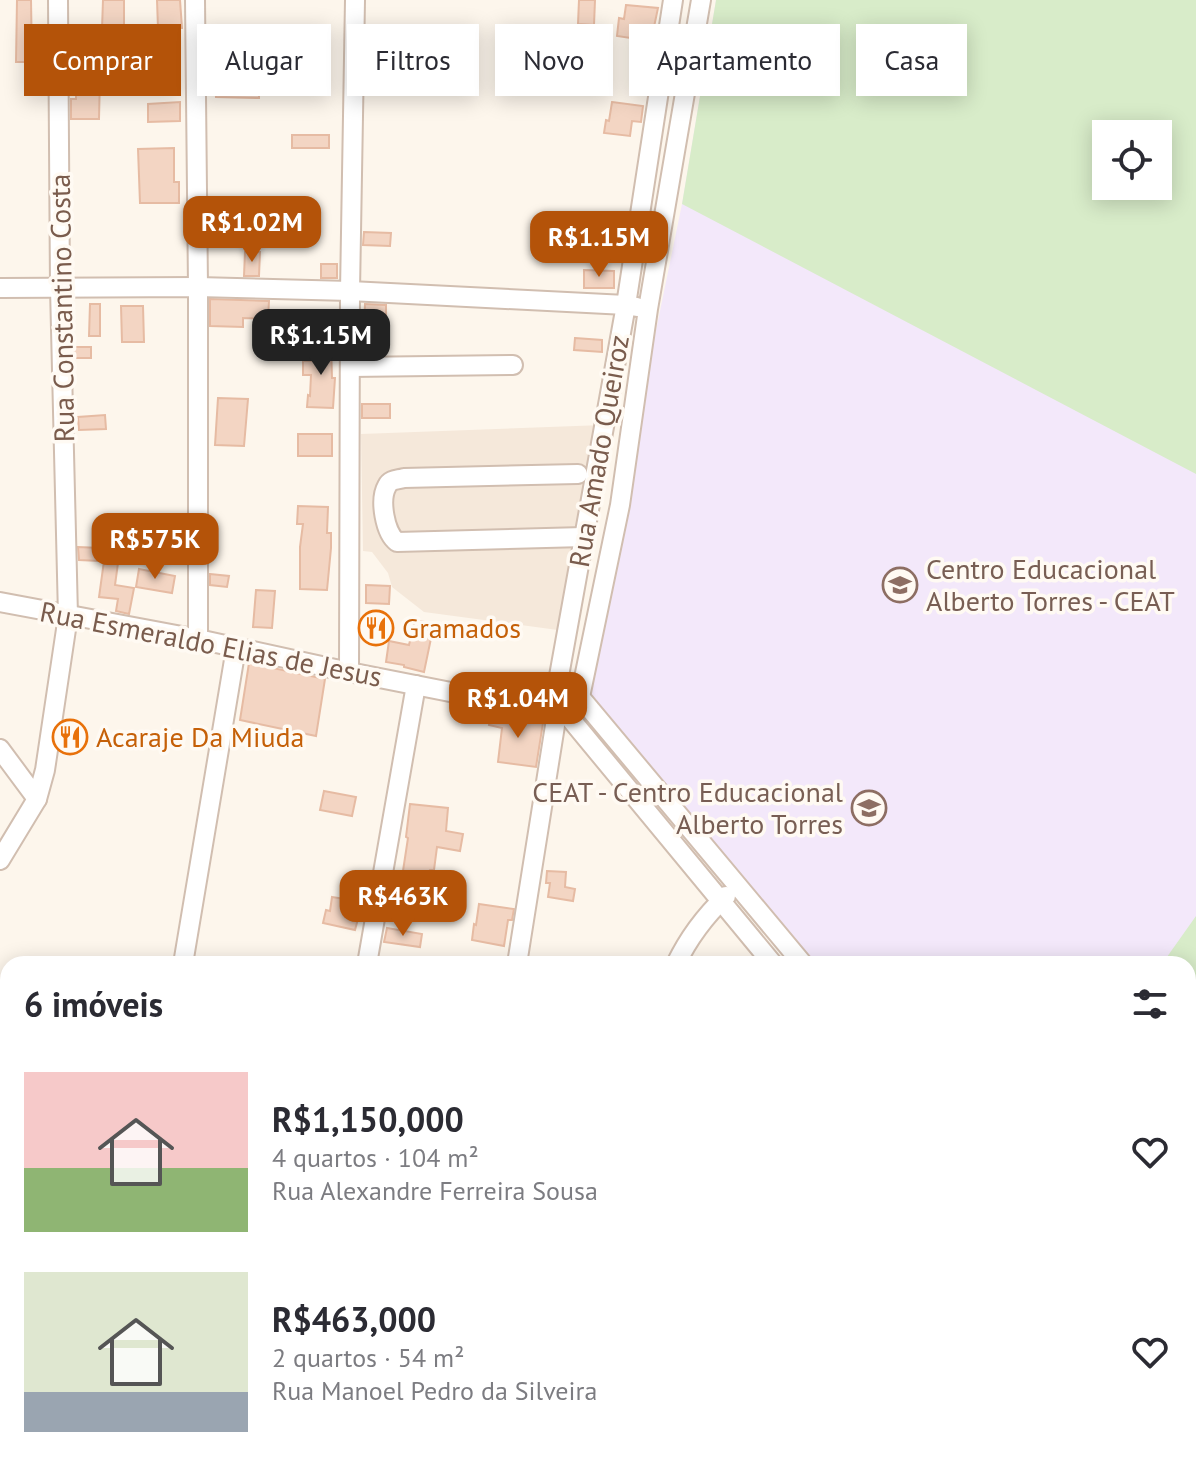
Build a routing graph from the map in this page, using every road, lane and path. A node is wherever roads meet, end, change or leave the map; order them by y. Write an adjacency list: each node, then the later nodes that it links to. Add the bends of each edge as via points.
1 (58, 0): 8 (street, Rua Constantino Costa)
2 (195, 0): 6 (street)
3 (355, 0): 9 (street)
4 (673, 0): 10 (street, Rua Amado Queiroz)
5 (701, 0): 11 (street, Rua Amado Queiroz)
6 (198, 287): 8 (street); 9 (street); 18 (street)
7 (0, 288): 8 (street)
8 (60, 288): 17 (street, Rua Constantino Costa)
9 (350, 291): 10 (street); 13 (street)
10 (626, 305): 11 (street); 15 (street, Rua Amado Queiroz)
11 (648, 309): 22 (street, Rua Amado Queiroz, via 620,505)
12 (513, 365): 13 (street)
13 (351, 367): 20 (street)
14 (578, 474): 15 (street, via 404,478 387,486 385,518 397,542)
15 (584, 537): 23 (street, Rua Amado Queiroz, via 559,676)
16 (0, 602): 17 (street, Rua Esmeraldo Elias de Jesus)
17 (68, 616): 18 (street, Rua Esmeraldo Elias de Jesus); 25 (street, Rua Constantino Costa)
18 (198, 639): 19 (street, Rua Esmeraldo Elias de Jesus)
19 (236, 648): 20 (street, Rua Esmeraldo Elias de Jesus); 29 (street)
20 (349, 672): 21 (street, Rua Esmeraldo Elias de Jesus)
21 (416, 685): 23 (street, Rua Esmeraldo Elias de Jesus); 30 (street)
22 (580, 697): 23 (street); 27 (street)
23 (560, 712): 28 (street); 31 (street, Rua Amado Queiroz)
24 (0, 749): 25 (street)
25 (37, 799): 26 (street, Rua Constantino Costa)
26 (0, 860)
27 (737, 885): 28 (street); 34 (street)
28 (720, 902): 32 (street); 33 (street)
29 (184, 956)
30 (368, 956)
31 (518, 956)
32 (681, 956)
33 (766, 956)
34 (796, 956)

